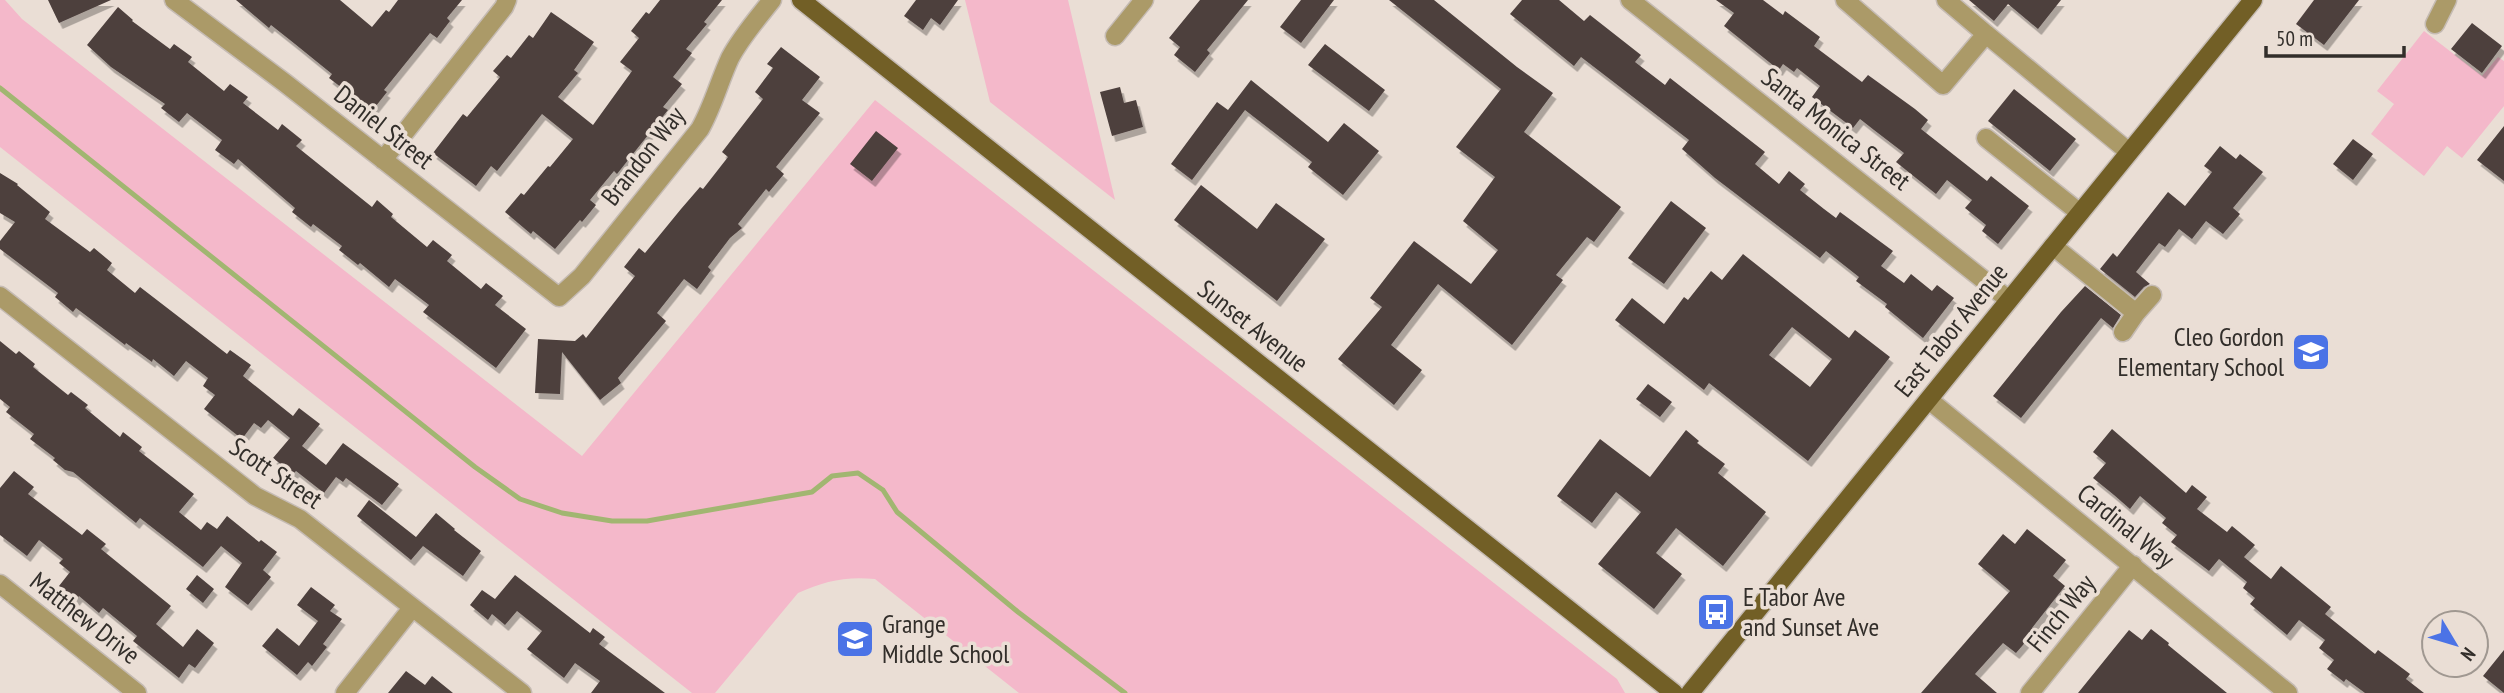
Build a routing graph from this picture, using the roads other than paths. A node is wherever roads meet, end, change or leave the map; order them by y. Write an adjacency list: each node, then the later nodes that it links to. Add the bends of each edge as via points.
1 (174, 0): 16 (street, Daniel Street)
2 (507, 0): 16 (street)
3 (772, 0): 21 (street, Brandon Way, via 729,60 700,129 582,276)
4 (801, 0): 33 (main road, Sunset Avenue)
5 (1144, 0): 13 (street)
6 (1630, 0): 22 (street, Santa Monica Street)
7 (1845, 0): 12 (street, via 1943,85)
8 (1946, 0): 12 (street)
9 (2253, 0): 15 (main road, East Tabor Avenue)
10 (2447, 0): 11 (street)
11 (2435, 24)
12 (1986, 34): 15 (street)
13 (1115, 36)
14 (1986, 138): 17 (street)
15 (2129, 152): 17 (main road, East Tabor Avenue)
16 (383, 160): 21 (street, Daniel Street)
17 (2080, 212): 18 (main road, East Tabor Avenue)
18 (2053, 246): 22 (main road, East Tabor Avenue); 23 (street)
19 (2152, 295): 23 (street)
20 (0, 296): 28 (street, Scott Street, via 255,496 300,519)
21 (559, 297)
22 (2009, 300): 25 (main road, East Tabor Avenue)
23 (2136, 313): 24 (street)
24 (2123, 332)
25 (1929, 400): 26 (street, Cardinal Way); 29 (main road, East Tabor Avenue)
26 (2133, 565): 34 (street, Finch Way); 35 (street, Cardinal Way)
27 (0, 584): 30 (street, Matthew Drive)
28 (412, 608): 31 (street); 32 (street, Scott Street)
29 (1697, 691)
30 (138, 693)
31 (345, 693)
32 (522, 693)
33 (1674, 693)
34 (2030, 693)
35 (2288, 693)

